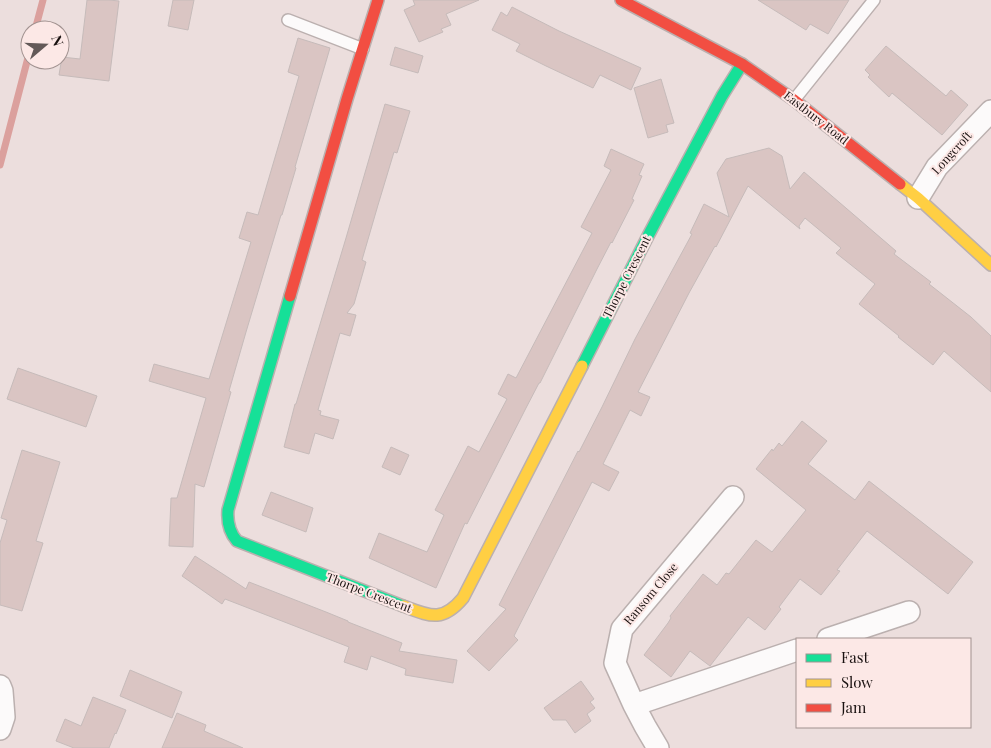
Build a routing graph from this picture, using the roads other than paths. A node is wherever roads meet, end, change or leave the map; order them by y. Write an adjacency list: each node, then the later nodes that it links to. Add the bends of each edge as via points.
1 (378, 0): 5 (street, Thorpe Crescent)
2 (622, 0): 6 (street, Eastbury Road)
3 (874, 0): 7 (lane)
4 (288, 20): 5 (lane)
5 (363, 49): 6 (street, Thorpe Crescent, via 227,518 237,541 434,616 449,611 463,598 653,227)
6 (742, 64): 7 (street, Eastbury Road)
7 (794, 100): 9 (street, Eastbury Road)
8 (991, 111): 9 (street, Longcroft, via 937,167)
9 (918, 198): 10 (street, Eastbury Road)
10 (991, 265)
11 (734, 497): 16 (street, Ransom Close, via 622,629 615,663)
12 (909, 612): 13 (street)
13 (831, 638)
14 (796, 650): 16 (street)
15 (0, 686): 17 (street, via 4,717)
16 (634, 705): 18 (street, Ransom Close)
17 (0, 729)
18 (658, 748)

